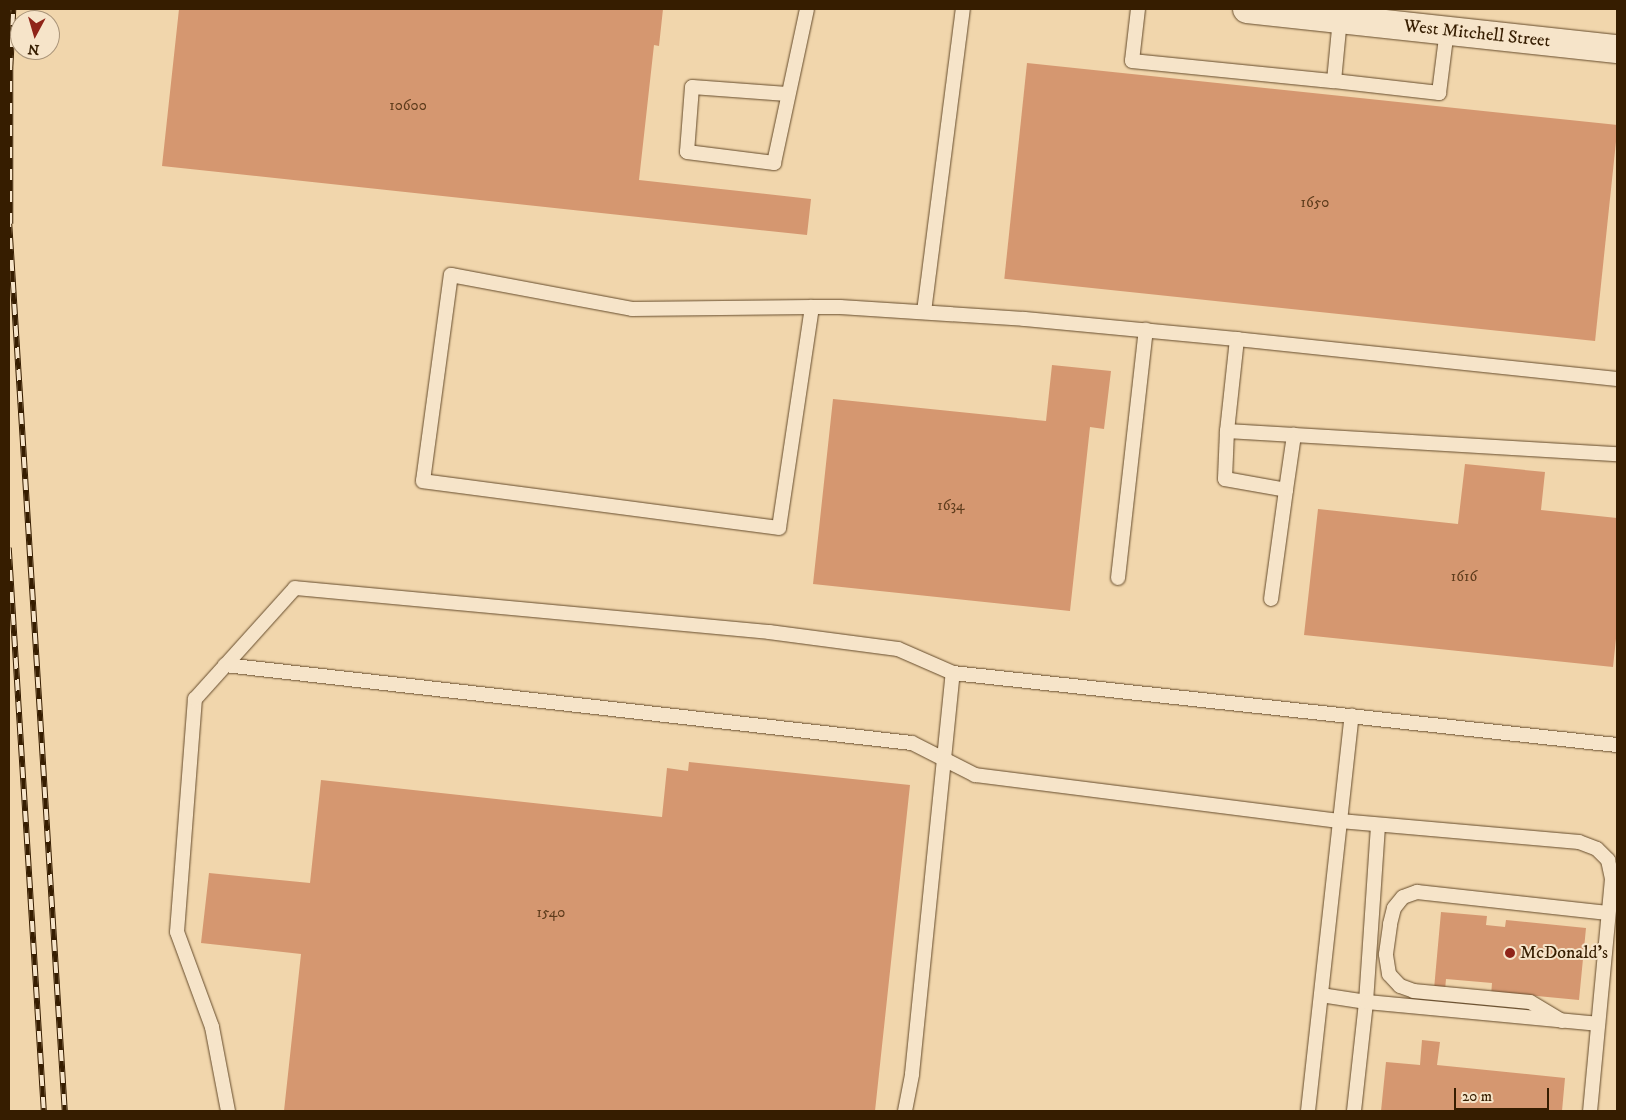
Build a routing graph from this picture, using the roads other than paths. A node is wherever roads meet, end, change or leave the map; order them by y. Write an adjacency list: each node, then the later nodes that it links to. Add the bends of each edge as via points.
1 (807, 9): 9 (lane)
2 (963, 9): 11 (lane)
3 (1138, 9): 8 (lane, via 1132,62)
4 (1247, 9): 5 (street, West Mitchell Street)
5 (1340, 19): 6 (street, West Mitchell Street); 8 (lane)
6 (1447, 30): 7 (street, West Mitchell Street); 8 (lane, via 1439,93)
7 (1617, 49)
8 (1334, 81)
9 (787, 94): 9 (lane, via 774,163 687,152 692,87)
10 (812, 307): 10 (lane, via 632,309 451,275 422,481 779,528); 11 (lane)
11 (924, 312): 12 (lane)
12 (1146, 330): 13 (lane); 19 (lane)
13 (1237, 339): 14 (lane); 15 (lane)
14 (1617, 379)
15 (1227, 431): 16 (lane); 18 (lane, via 1225,479)
16 (1294, 435): 17 (lane); 18 (lane)
17 (1617, 454)
18 (1286, 490): 20 (lane)
19 (1118, 578)
20 (1271, 599)
21 (225, 665): 22 (lane, via 294,588 769,632 898,649); 25 (lane, via 912,743); 33 (lane, via 195,699 176,932 212,1027)
22 (953, 672): 23 (lane); 25 (lane)
23 (1352, 714): 24 (lane); 26 (lane)
24 (1617, 745)
25 (944, 761): 26 (lane, via 975,775); 34 (lane, via 912,1074)
26 (1340, 821): 27 (lane); 29 (lane)
27 (1378, 825): 28 (lane, via 1579,842 1597,849 1608,860 1612,879); 30 (lane)
28 (1608, 913): 31 (lane, via 1417,892 1403,897 1394,908 1386,954 1389,974 1400,986 1414,991 1530,1002); 32 (lane)
29 (1321, 994): 30 (lane); 35 (lane)
30 (1366, 1002): 31 (lane); 36 (lane)
31 (1562, 1021): 32 (lane)
32 (1598, 1024): 37 (lane)
33 (228, 1111)
34 (905, 1111)
35 (1308, 1111)
36 (1354, 1111)
37 (1590, 1111)

